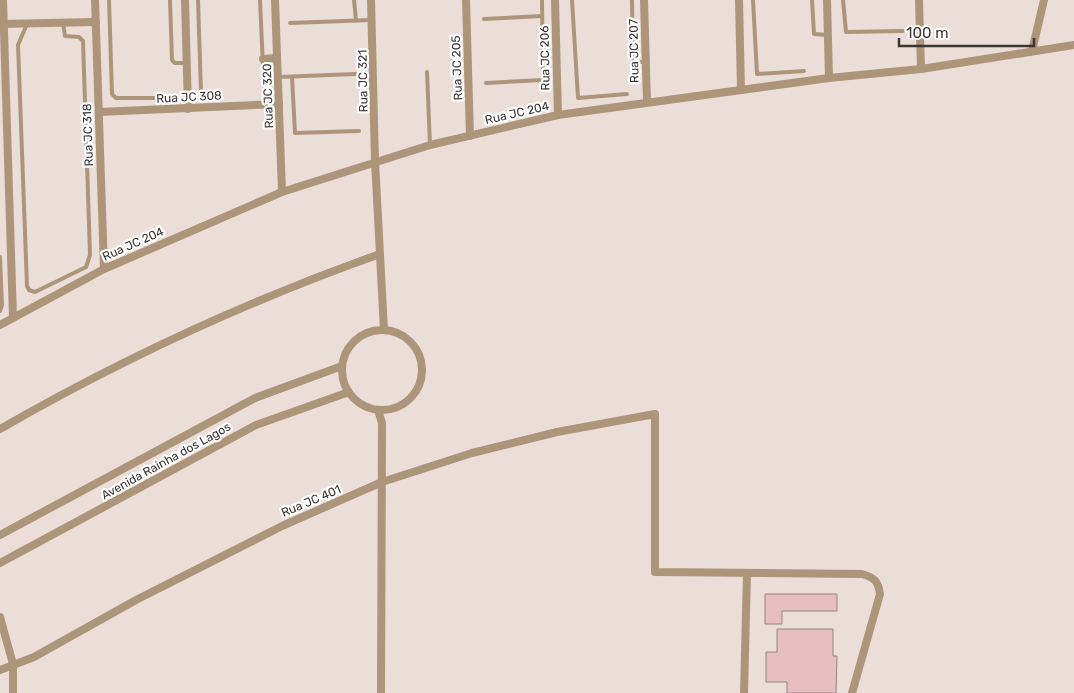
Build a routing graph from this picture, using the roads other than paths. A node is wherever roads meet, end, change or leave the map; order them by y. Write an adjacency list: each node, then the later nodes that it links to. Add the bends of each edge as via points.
1 (2, 0): 31 (street)
2 (95, 0): 28 (street, Rua JC 318)
3 (109, 0): 52 (lane, via 112,94 116,98)
4 (170, 0): 39 (lane, via 172,60)
5 (185, 0): 39 (street)
6 (198, 0): 50 (lane)
7 (260, 0): 40 (lane)
8 (275, 0): 37 (street, Rua JC 320)
9 (354, 0): 26 (lane)
10 (371, 0): 27 (street, Rua JC 321)
11 (466, 0): 59 (street, Rua JC 205)
12 (542, 0): 24 (lane)
13 (555, 0): 57 (street, Rua JC 206)
14 (572, 0): 51 (lane, via 578,98)
15 (632, 0): 38 (lane, via 633,59)
16 (644, 0): 38 (street, Rua JC 207)
17 (739, 0): 49 (street)
18 (753, 0): 42 (lane, via 757,74)
19 (812, 0): 34 (lane, via 814,34)
20 (827, 0): 34 (street)
21 (843, 0): 33 (lane, via 846,32)
22 (919, 0): 41 (street)
23 (1044, 0): 36 (street)
24 (542, 16): 25 (lane); 48 (lane, via 543,80)
25 (484, 19)
26 (356, 20): 27 (lane); 30 (lane)
27 (372, 20): 61 (street, Rua JC 321)
28 (96, 22): 29 (street); 56 (street, Rua JC 318)
29 (63, 23): 32 (street); 32 (lane, via 65,36 79,37 83,41 90,255 86,267 35,292 27,286 18,45)
30 (290, 23)
31 (2, 24): 32 (street); 67 (street)
32 (27, 24)
33 (903, 31)
34 (828, 35): 47 (street)
35 (1074, 45): 36 (street, Rua JC 204)
36 (1032, 51): 41 (street, Rua JC 204)
37 (278, 58): 40 (street); 45 (street, Rua JC 320)
38 (646, 62): 53 (street, Rua JC 207)
39 (187, 63): 55 (street)
40 (263, 63)
41 (921, 68): 47 (street, Rua JC 204)
42 (804, 71)
43 (427, 72): 60 (lane)
44 (356, 74): 46 (lane)
45 (278, 77): 46 (lane); 54 (street, Rua JC 320)
46 (292, 77): 58 (lane, via 295,133)
47 (829, 78): 49 (street, Rua JC 204)
48 (486, 84)
49 (741, 90): 53 (street, Rua JC 204)
50 (201, 92)
51 (627, 94)
52 (156, 98)
53 (647, 102): 57 (street, Rua JC 204)
54 (279, 104): 55 (street, Rua JC 308); 62 (street, Rua JC 320)
55 (188, 109): 56 (street, Rua JC 308)
56 (99, 112): 65 (street, Rua JC 318)
57 (558, 115): 59 (street, Rua JC 204)
58 (360, 131)
59 (470, 136): 60 (street, Rua JC 204)
60 (430, 145): 61 (street, Rua JC 204)
61 (375, 161): 62 (street, Rua JC 204); 63 (street, Rua JC 321)
62 (282, 192): 65 (street, Rua JC 204)
63 (380, 254): 69 (street, Rua JC 321); 73 (street, via 201,324)
64 (0, 257): 66 (lane)
65 (104, 269): 67 (street, Rua JC 204)
66 (0, 311)
67 (13, 318): 68 (street, Rua JC 204)
68 (0, 325)
69 (384, 330): 70 (street, via 356,339 346,351); 72 (street, via 401,334 413,344 423,368 420,385 410,399 395,408)
70 (342, 366): 71 (street); 75 (street, Avenida Rainha dos Lagos, via 255,398)
71 (348, 392): 72 (street, via 361,404); 76 (street, Avenida Rainha dos Lagos, via 256,425)
72 (378, 410): 74 (street, via 382,423)
73 (0, 429)
74 (382, 482): 77 (street, Rua JC 401, via 472,453 557,432 655,414 655,572); 79 (street, Rua JC 401, via 282,526 136,600 34,658); 82 (street)
75 (0, 535)
76 (0, 563)
77 (747, 573): 83 (street); 84 (street, via 862,574 878,582 880,594)
78 (0, 617): 79 (street)
79 (13, 664): 80 (street, Rua JC 401); 81 (street)
80 (0, 670)
81 (13, 693)
82 (381, 693)
83 (744, 693)
84 (852, 693)

